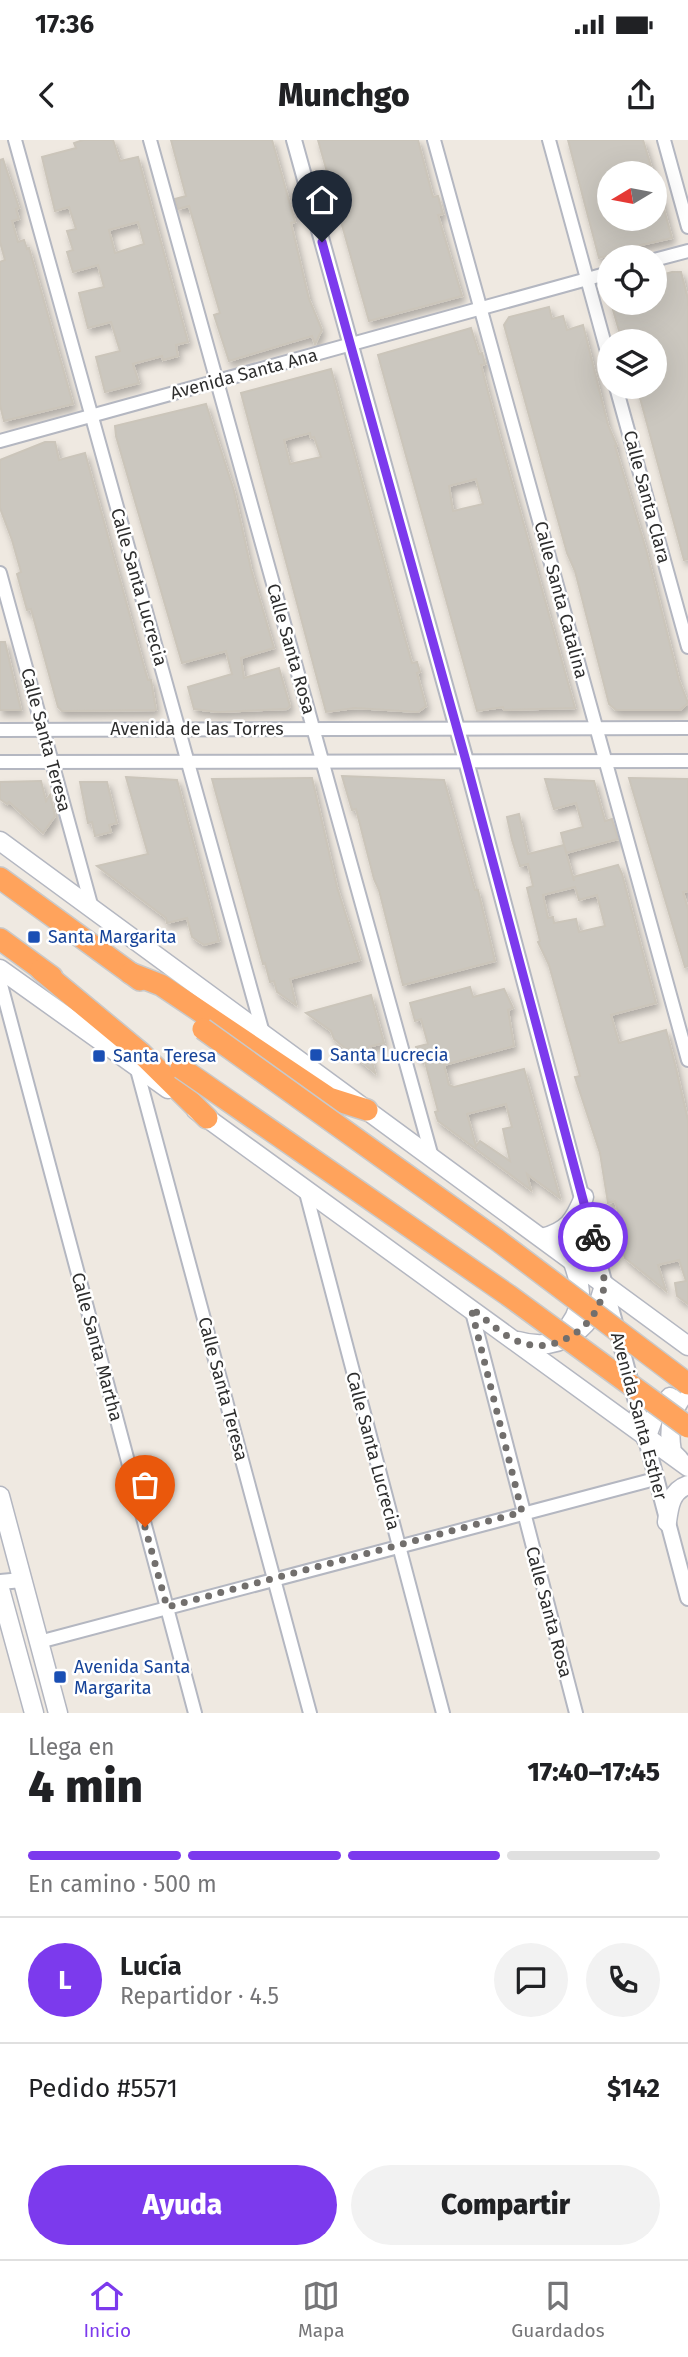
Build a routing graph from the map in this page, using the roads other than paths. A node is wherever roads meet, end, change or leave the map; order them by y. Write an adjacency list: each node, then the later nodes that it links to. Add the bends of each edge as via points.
1 (15, 140): 17 (street, Calle Santa Lucrecia)
2 (150, 140): 15 (street, Calle Santa Rosa)
3 (294, 140): 14 (street, Avenida Santa Esther)
4 (434, 140): 12 (street, Calle Santa Catalina)
5 (549, 140): 11 (street)
6 (664, 140): 7 (street)
7 (688, 227)
8 (688, 251): 9 (street)
9 (667, 257)
10 (597, 276): 11 (street, Avenida Santa Ana)
11 (587, 279): 12 (street, Avenida Santa Ana); 13 (street)
12 (480, 308): 14 (street, Avenida Santa Ana); 21 (street, Calle Santa Catalina)
13 (601, 329)
14 (350, 344): 15 (street, Avenida Santa Ana); 25 (street, Avenida Santa Esther)
15 (217, 381): 17 (street, Avenida Santa Ana); 24 (street, Calle Santa Rosa)
16 (620, 399): 20 (street, Calle Santa Clara)
17 (91, 416): 18 (street, Avenida Santa Ana); 23 (street, Calle Santa Lucrecia)
18 (0, 441)
19 (0, 573): 27 (street, Calle Santa Teresa)
20 (688, 648)
21 (596, 728): 22 (street, Avenida de las Torres); 25 (street, Avenida de las Torres); 30 (street, Calle Santa Catalina)
22 (688, 728)
23 (179, 729): 24 (street, Avenida de las Torres); 27 (street, Avenida de las Torres); 34 (street, Calle Santa Lucrecia)
24 (313, 729): 25 (street, Avenida de las Torres); 28 (street, Calle Santa Rosa)
25 (457, 729): 29 (street, Avenida Santa Esther)
26 (0, 730): 27 (street, Avenida de las Torres)
27 (43, 730): 33 (street, Calle Santa Teresa)
28 (322, 761): 29 (street, Avenida de las Torres); 34 (street, Avenida de las Torres); 48 (street, Calle Santa Rosa)
29 (466, 761): 30 (street, Avenida de las Torres); 50 (street, Avenida Santa Esther)
30 (605, 761): 31 (street, Avenida de las Torres); 44 (street, Calle Santa Catalina)
31 (688, 761)
32 (0, 762): 33 (street, Avenida de las Torres)
33 (52, 762): 34 (street, Avenida de las Torres); 37 (street, Calle Santa Teresa)
34 (188, 762): 43 (street, Calle Santa Lucrecia)
35 (0, 841): 37 (main road)
36 (0, 878): 41 (highway)
37 (92, 908): 43 (main road)
38 (0, 939): 40 (highway)
39 (0, 969): 45 (main road)
40 (41, 970): 47 (highway, via 141,1054); 60 (highway, bridge, via 475,1272)
41 (130, 973): 46 (highway, via 161,985 329,1098); 58 (highway, bridge)
42 (0, 981): 73 (street, Calle Santa Martha)
43 (263, 1033): 46 (main road)
44 (688, 1060)
45 (136, 1066): 47 (main road); 69 (street, Calle Santa Teresa)
46 (367, 1110): 48 (main road)
47 (207, 1118): 49 (main road)
48 (432, 1157): 51 (main road)
49 (305, 1188): 54 (main road); 68 (street, Calle Santa Lucrecia)
50 (584, 1197): 51 (main road, via 574,1222 561,1233); 53 (street, Avenida Santa Esther)
51 (542, 1238): 52 (main road)
52 (572, 1260): 53 (main road); 56 (main road, via 579,1279 580,1309)
53 (604, 1284): 56 (main road, via 598,1307 586,1325); 57 (main road); 61 (street, Avenida Santa Esther)
54 (471, 1308): 55 (main road); 66 (street, Calle Santa Rosa)
55 (515, 1340): 56 (main road); 61 (main road)
56 (553, 1343)
57 (688, 1346)
58 (688, 1385): 61 (main road, via 660,1408)
59 (688, 1391): 62 (main road, via 680,1399 670,1433 672,1452)
60 (688, 1427)
61 (646, 1439): 62 (main road); 63 (street, Avenida Santa Esther)
62 (685, 1464)
63 (655, 1479): 66 (street); 67 (street, Avenida Santa Esther)
64 (688, 1485): 67 (main road, via 673,1498)
65 (0, 1496): 70 (main road)
66 (522, 1512): 68 (street); 80 (street, Calle Santa Rosa)
67 (667, 1522): 72 (street, Avenida Santa Esther)
68 (398, 1545): 69 (street); 79 (street, Calle Santa Lucrecia)
69 (274, 1579): 73 (street); 78 (street, Calle Santa Teresa)
70 (24, 1586): 71 (street); 74 (main road)
71 (0, 1589): 75 (main road)
72 (688, 1598)
73 (167, 1607): 74 (street); 77 (street, Calle Santa Martha)
74 (39, 1642): 76 (main road)
75 (34, 1713)
76 (58, 1713)
77 (195, 1713)
78 (310, 1713)
79 (443, 1713)
80 (576, 1713)

